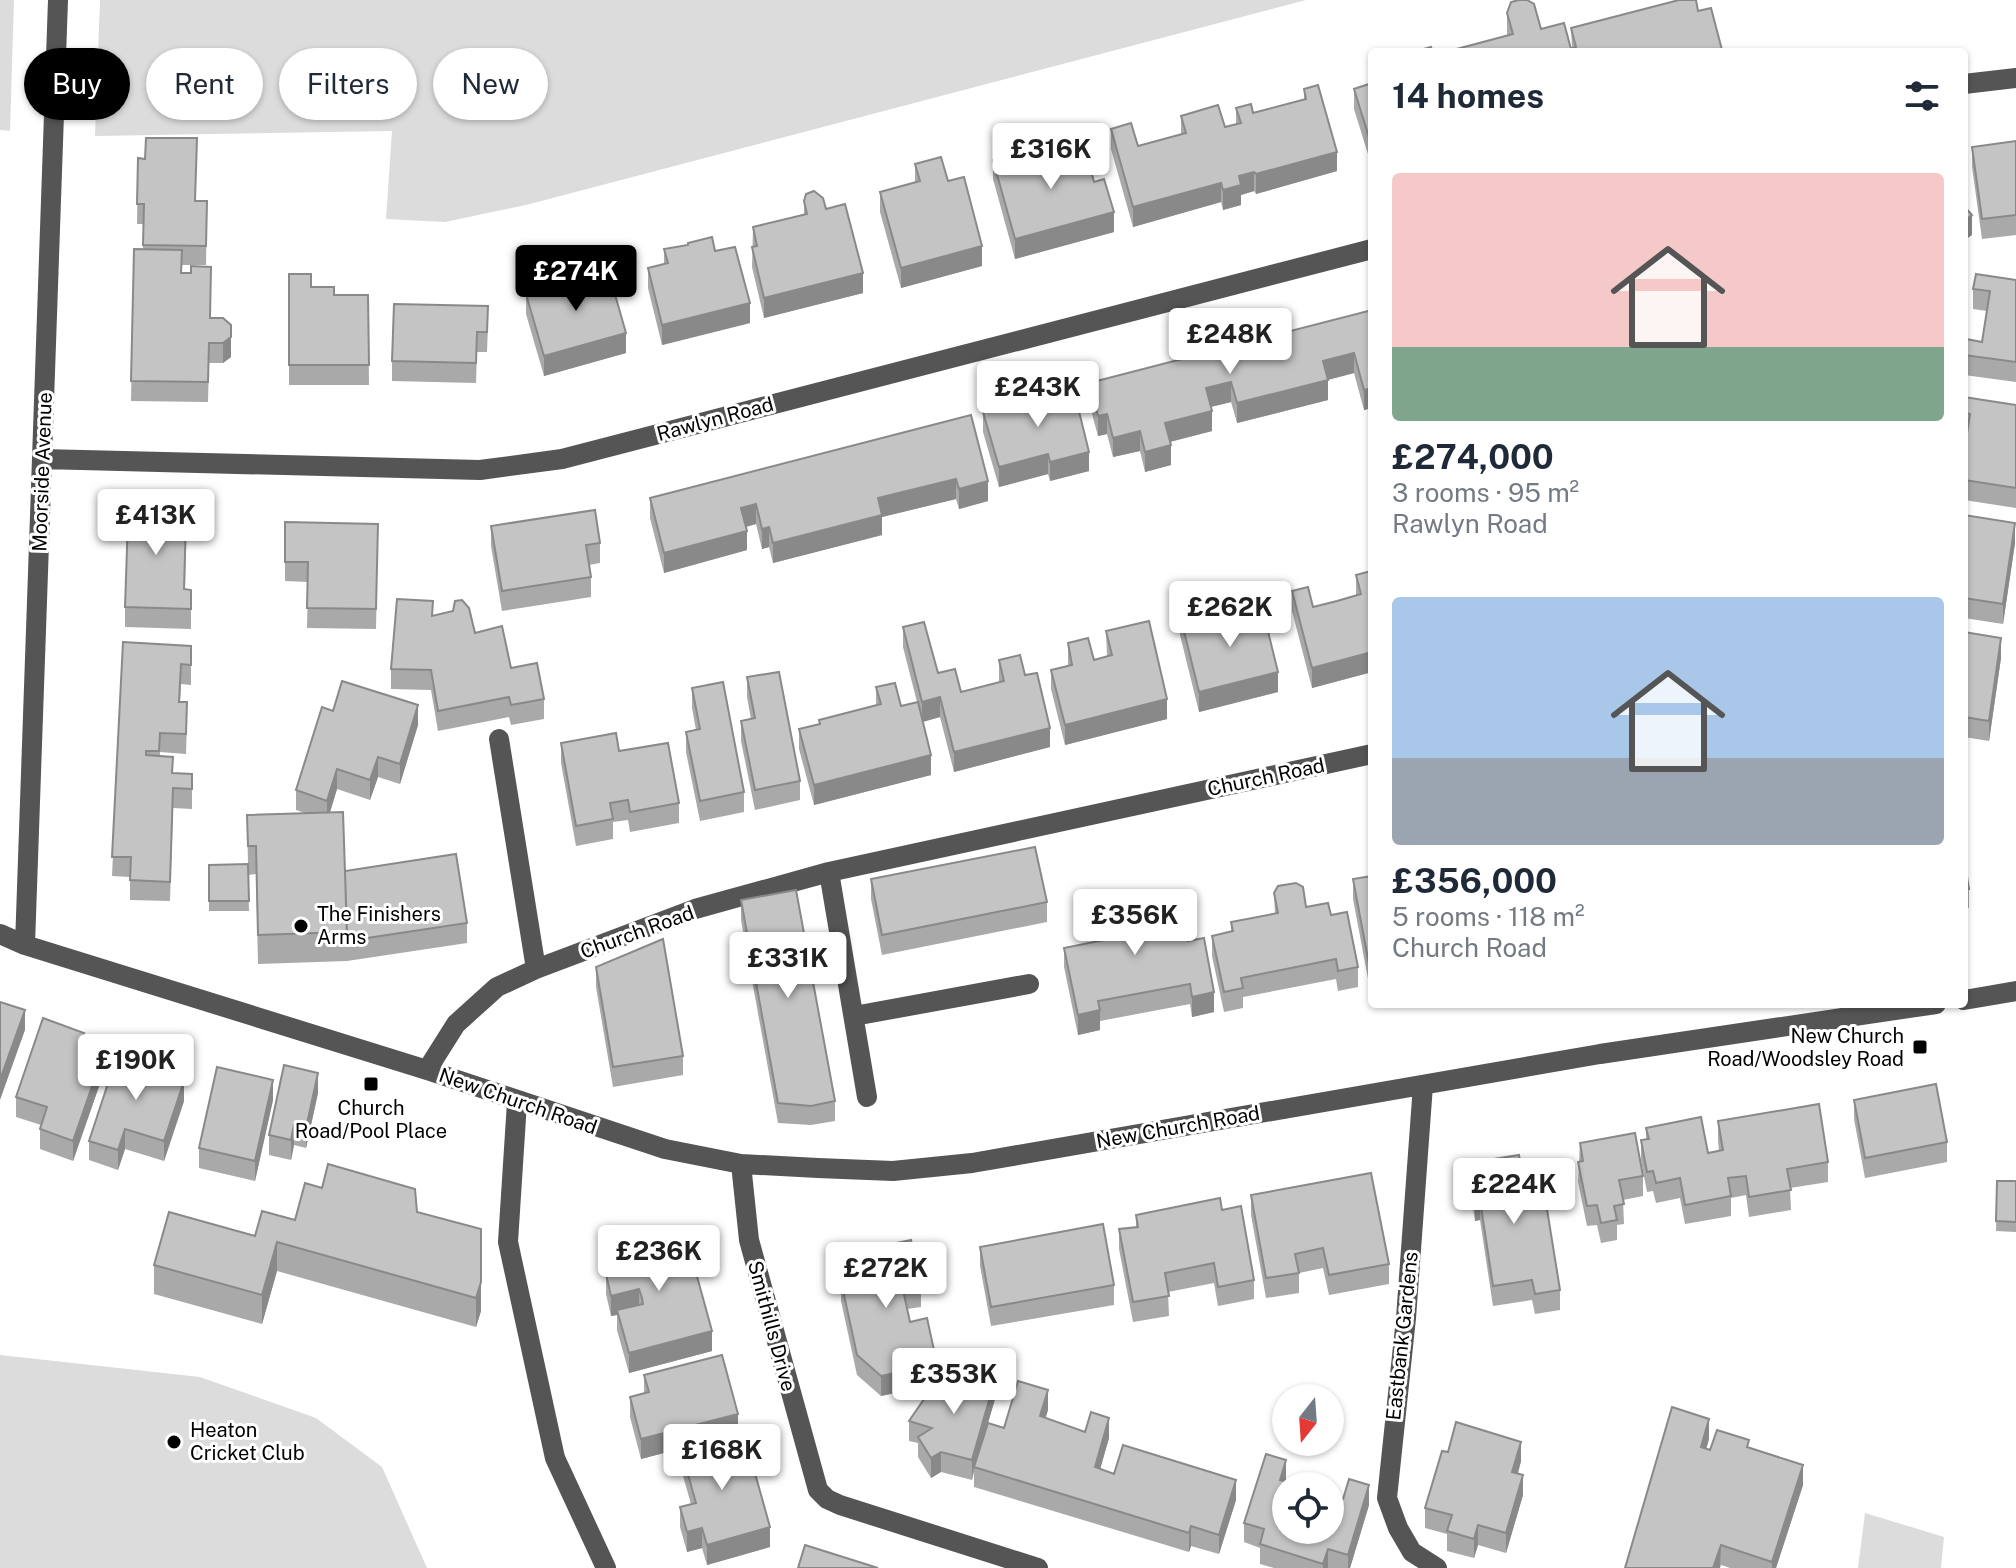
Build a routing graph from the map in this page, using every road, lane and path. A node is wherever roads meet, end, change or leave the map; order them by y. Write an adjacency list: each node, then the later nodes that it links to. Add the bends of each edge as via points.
1 (58, 0): 5 (street, Moorside Avenue)
2 (2016, 78): 3 (street)
3 (1968, 84)
4 (1368, 250): 5 (street, Rawlyn Road, via 562,459 480,470)
5 (42, 459): 10 (street, Moorside Avenue)
6 (499, 739): 11 (street)
7 (1368, 755): 8 (street, Church Road)
8 (829, 872): 11 (street, Church Road, via 695,909); 17 (street)
9 (0, 934): 10 (street)
10 (25, 945): 18 (street)
11 (536, 969): 18 (street, Church Road, via 497,987 456,1024)
12 (1029, 984): 17 (street)
13 (2016, 991): 14 (street)
14 (1968, 999)
15 (1885, 1008): 16 (street, New Church Road)
16 (1834, 1012): 19 (street, New Church Road)
17 (854, 1016): 20 (street)
18 (427, 1070): 21 (street, New Church Road)
19 (1423, 1085): 22 (street, New Church Road, via 972,1163 893,1171); 25 (street, Eastbank Gardens, via 1387,1498 1412,1552)
20 (867, 1097)
21 (517, 1102): 22 (street, New Church Road, via 665,1149); 23 (street, via 508,1242 555,1458)
22 (741, 1164): 24 (street, Smithills Drive, via 749,1240 818,1490 840,1505)
23 (606, 1568)
24 (1038, 1568)
25 (1437, 1568)

